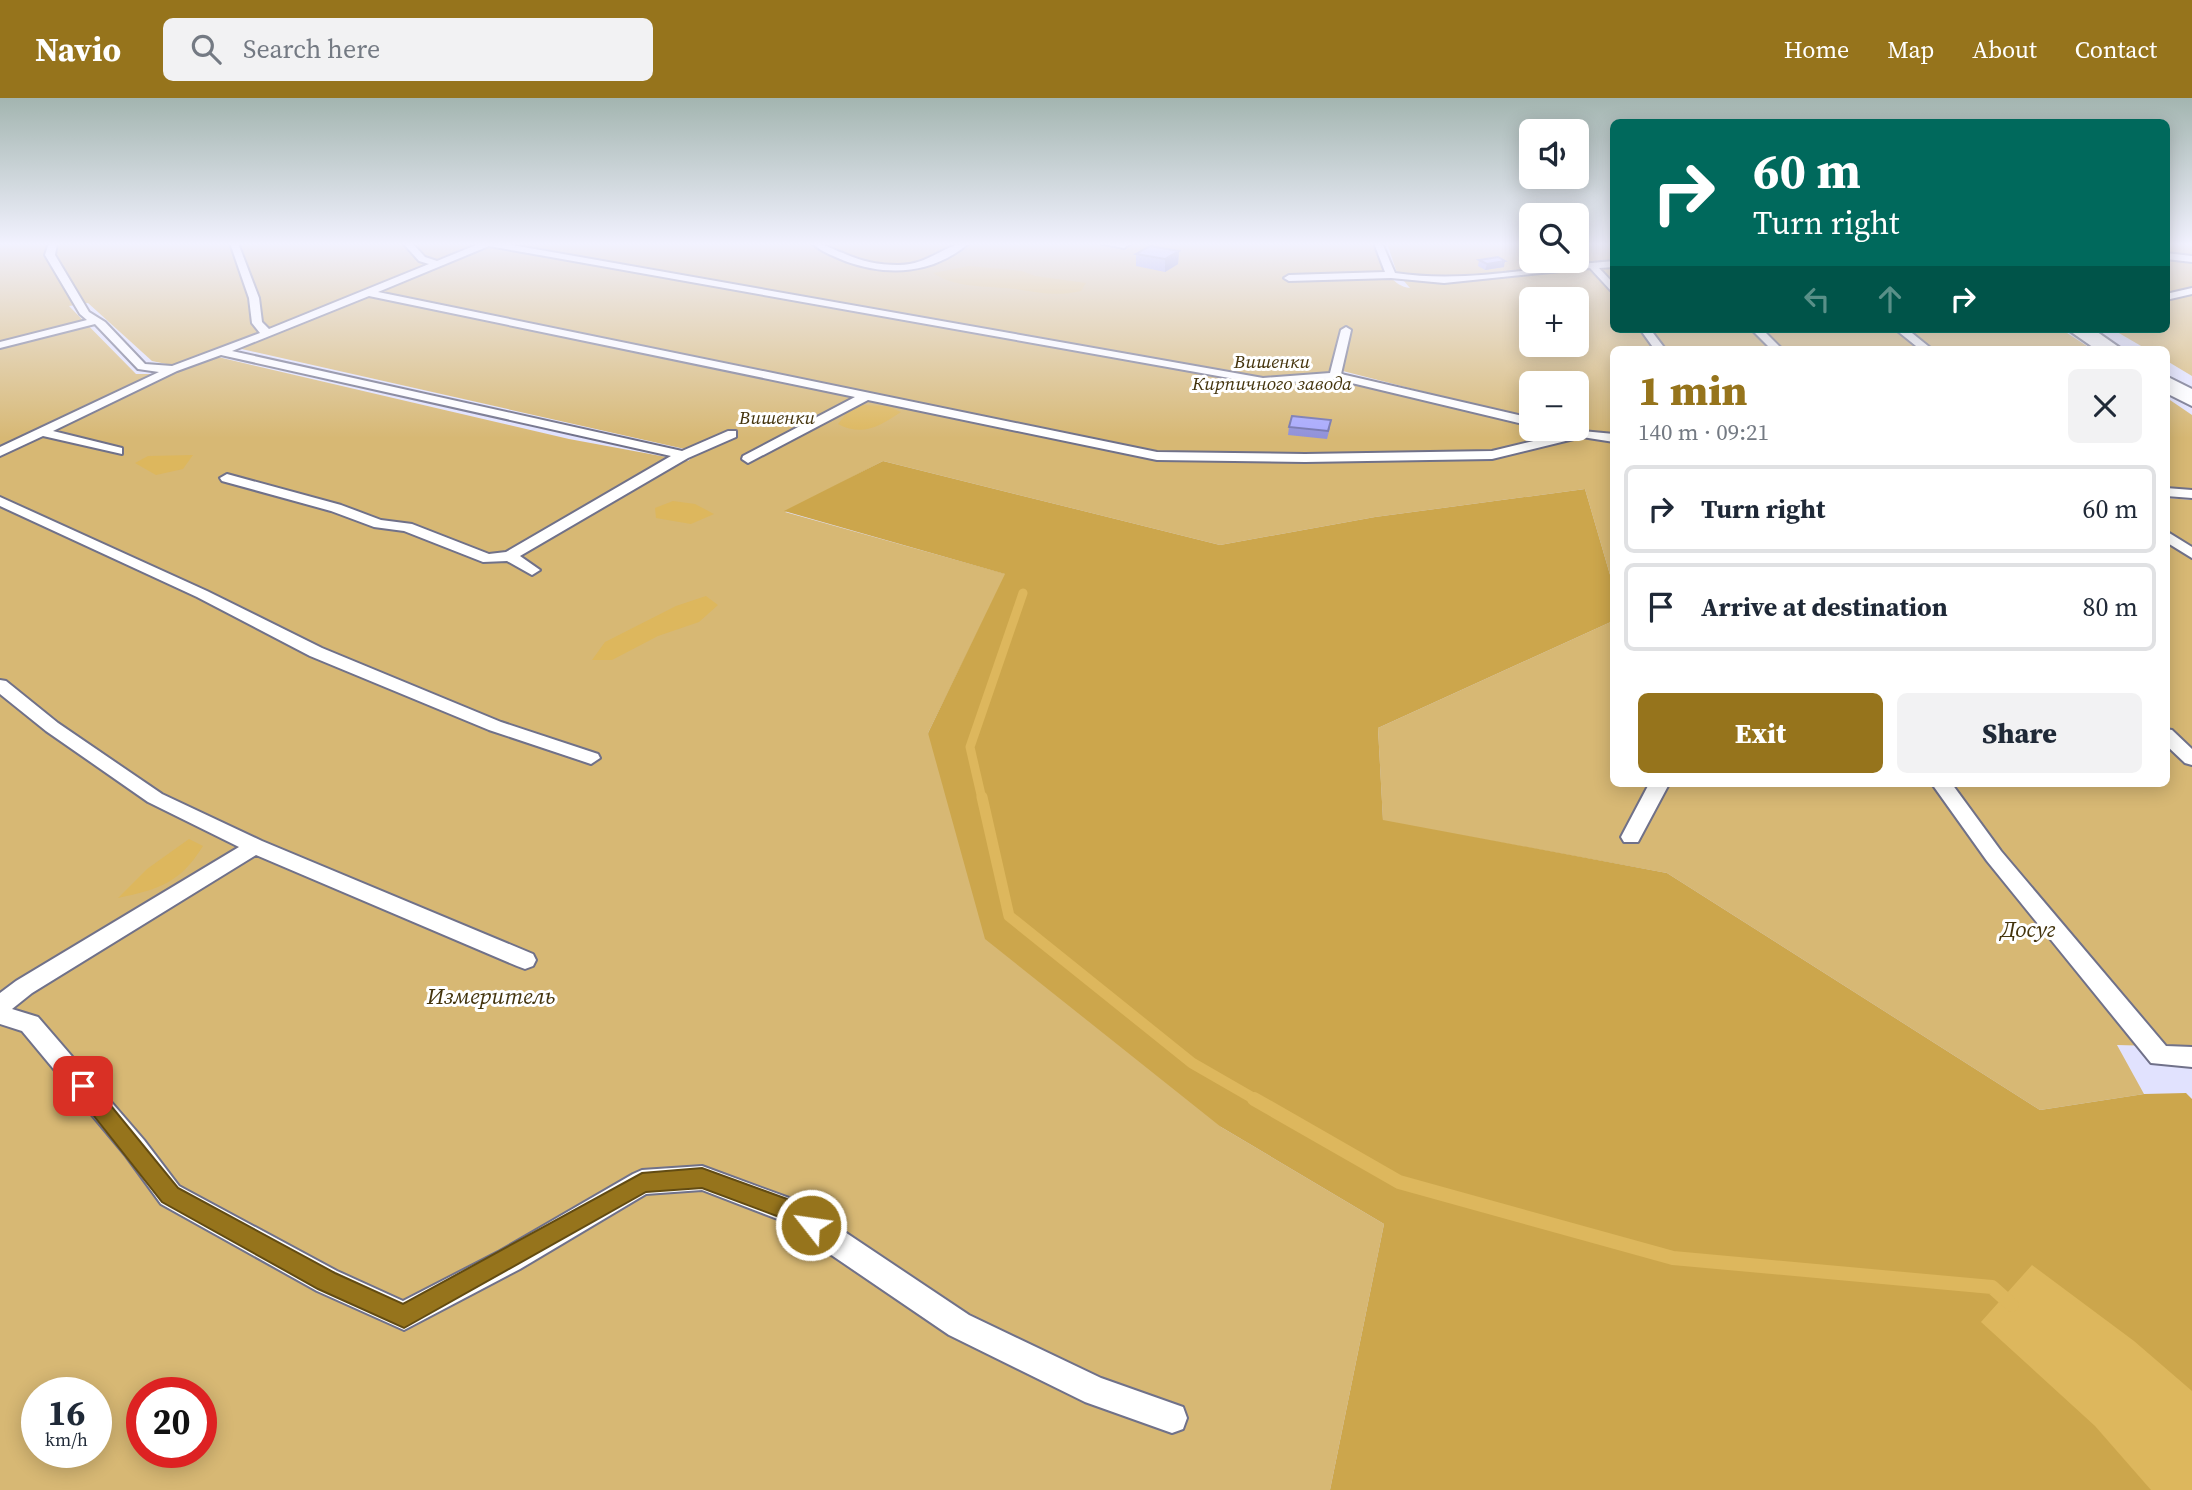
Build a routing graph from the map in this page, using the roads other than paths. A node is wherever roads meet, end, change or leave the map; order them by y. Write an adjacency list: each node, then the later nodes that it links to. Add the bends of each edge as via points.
1 (82, 308): 6 (lane)
2 (255, 308): 11 (lane, via 257,323)
3 (328, 308): 11 (lane)
4 (442, 308): 20 (lane)
5 (852, 308): 18 (lane, via 1263,381)
6 (96, 321): 12 (lane); 17 (lane, via 142,367)
7 (1346, 330): 18 (lane)
8 (1760, 333): 13 (lane)
9 (1905, 333): 14 (lane)
10 (2084, 333): 15 (main road)
11 (267, 334): 16 (lane)
12 (0, 345)
13 (1774, 346)
14 (1922, 346)
15 (2106, 346)
16 (218, 351): 17 (lane); 30 (lane)
17 (173, 369): 23 (lane)
18 (1335, 376): 22 (lane)
19 (2170, 385): 21 (main road)
20 (866, 396): 27 (lane, via 1157,456 1492,455); 31 (lane)
21 (2192, 399)
22 (1519, 419)
23 (40, 432): 28 (lane); 29 (lane)
24 (732, 434): 30 (lane)
25 (1589, 435): 26 (lane)
26 (1610, 438)
27 (1550, 441)
28 (117, 451)
29 (0, 452)
30 (682, 455): 38 (lane)
31 (748, 459)
32 (227, 478): 38 (lane, via 379,524 407,527 488,559)
33 (2170, 492): 34 (lane)
34 (2192, 494)
35 (0, 501): 42 (lane, via 316,652 495,726)
36 (2170, 537): 37 (lane)
37 (2192, 555)
38 (510, 556): 39 (lane)
39 (532, 570)
40 (0, 685): 47 (lane, via 155,799)
41 (2170, 738): 43 (lane)
42 (591, 758)
43 (2192, 759)
44 (1657, 787): 46 (lane)
45 (1944, 787): 51 (lane, via 1994,856 2160,1056)
46 (1631, 837)
47 (255, 846): 48 (lane); 49 (lane)
48 (525, 960)
49 (0, 1006)
50 (0, 1015): 52 (lane, via 30,1024 170,1195 327,1281 404,1317 642,1182 702,1178 790,1211 959,1325 1096,1391)
51 (2192, 1057)
52 (1172, 1418)

